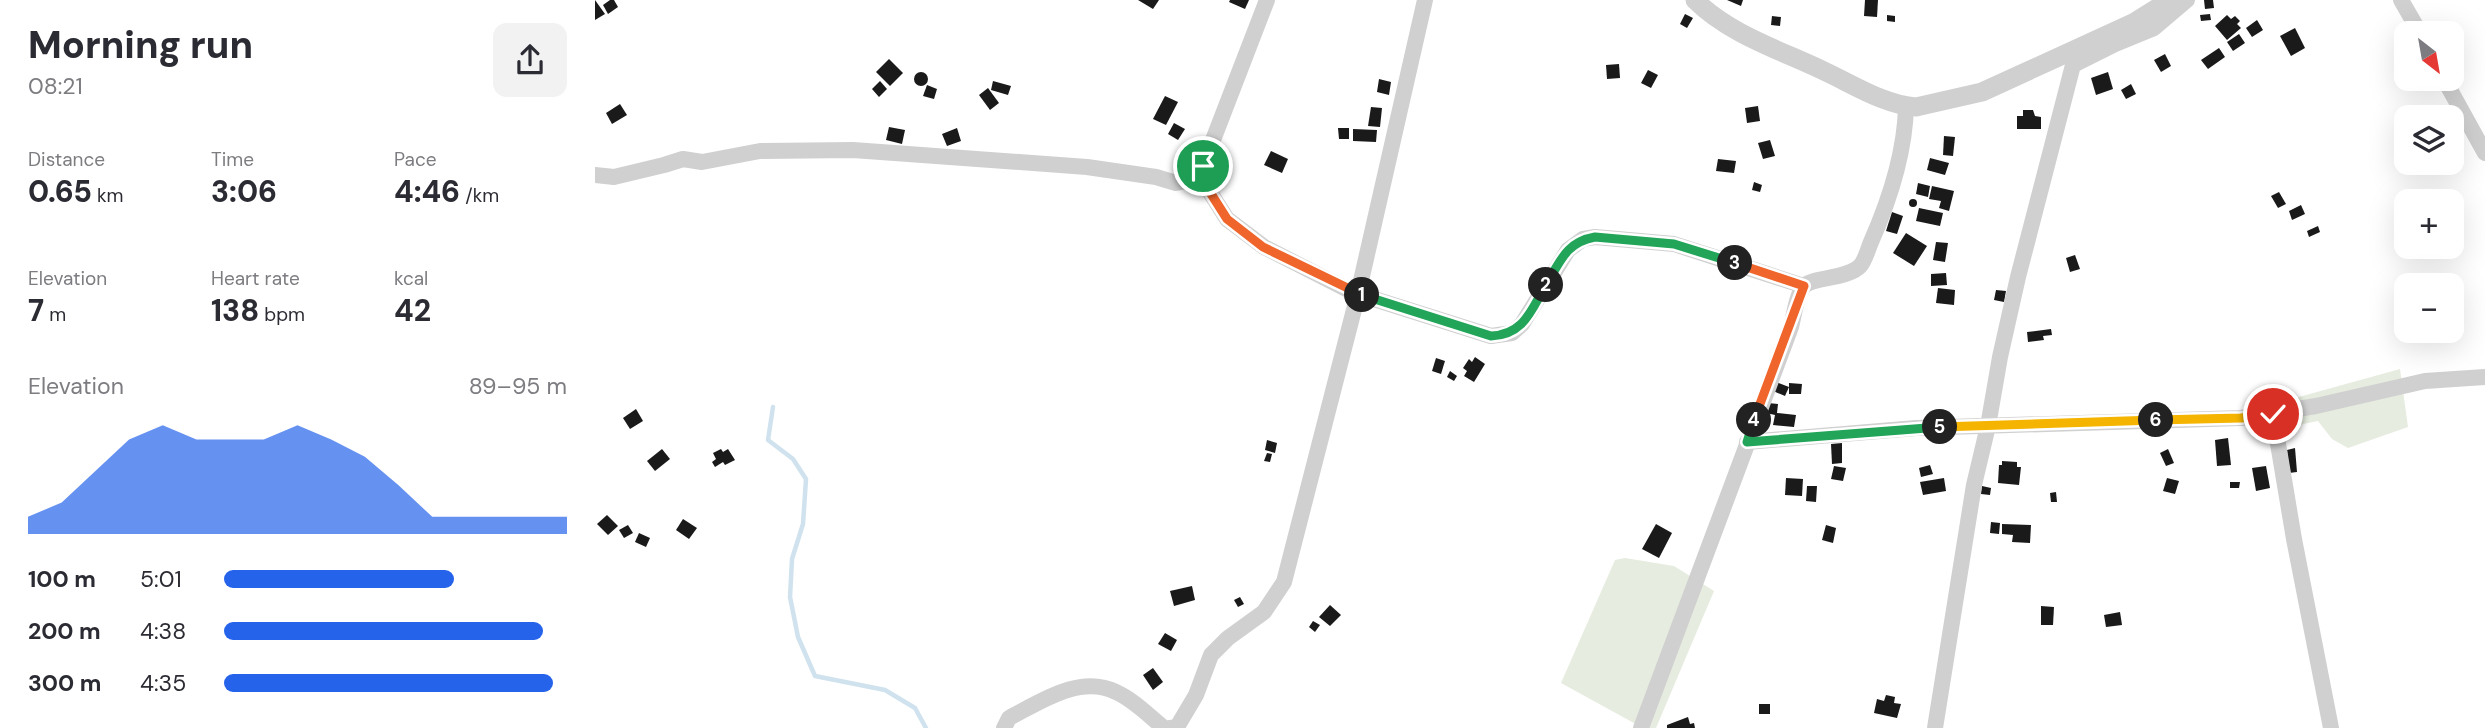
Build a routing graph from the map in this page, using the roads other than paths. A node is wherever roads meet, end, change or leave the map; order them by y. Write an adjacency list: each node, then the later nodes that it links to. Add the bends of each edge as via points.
1 (1266, 0): 12 (street)
2 (1425, 0): 14 (street)
3 (1695, 0): 9 (street, via 1756,40)
4 (2170, 0): 9 (street, via 2133,23 1982,92)
5 (2187, 0): 17 (street, via 2154,28 2073,65 2018,277)
6 (2401, 0): 7 (street)
7 (2413, 21)
8 (2451, 91): 10 (street)
9 (1906, 106): 13 (street, via 1895,178 1860,267)
10 (2485, 153)
11 (595, 176): 12 (street, via 614,177 683,159 702,162 760,151 853,150 1087,167 1176,183)
12 (1201, 178): 14 (street, via 1227,219 1263,247)
13 (1804, 286): 14 (street, via 1674,244 1595,237 1567,250 1512,333 1491,336); 18 (street)
14 (1358, 294): 21 (street, via 1284,582 1264,612 1211,655 1196,695 1177,727)
15 (2485, 377): 16 (street, via 2425,381)
16 (2273, 414): 17 (street); 24 (street)
17 (1988, 426): 18 (street); 23 (street, via 1974,485)
18 (1747, 442): 22 (street)
19 (1005, 728): 20 (street, via 1009,718 1065,689 1093,688 1115,691)
20 (1164, 728)
21 (1170, 728)
22 (1641, 728)
23 (1935, 728)
24 (2330, 728)

